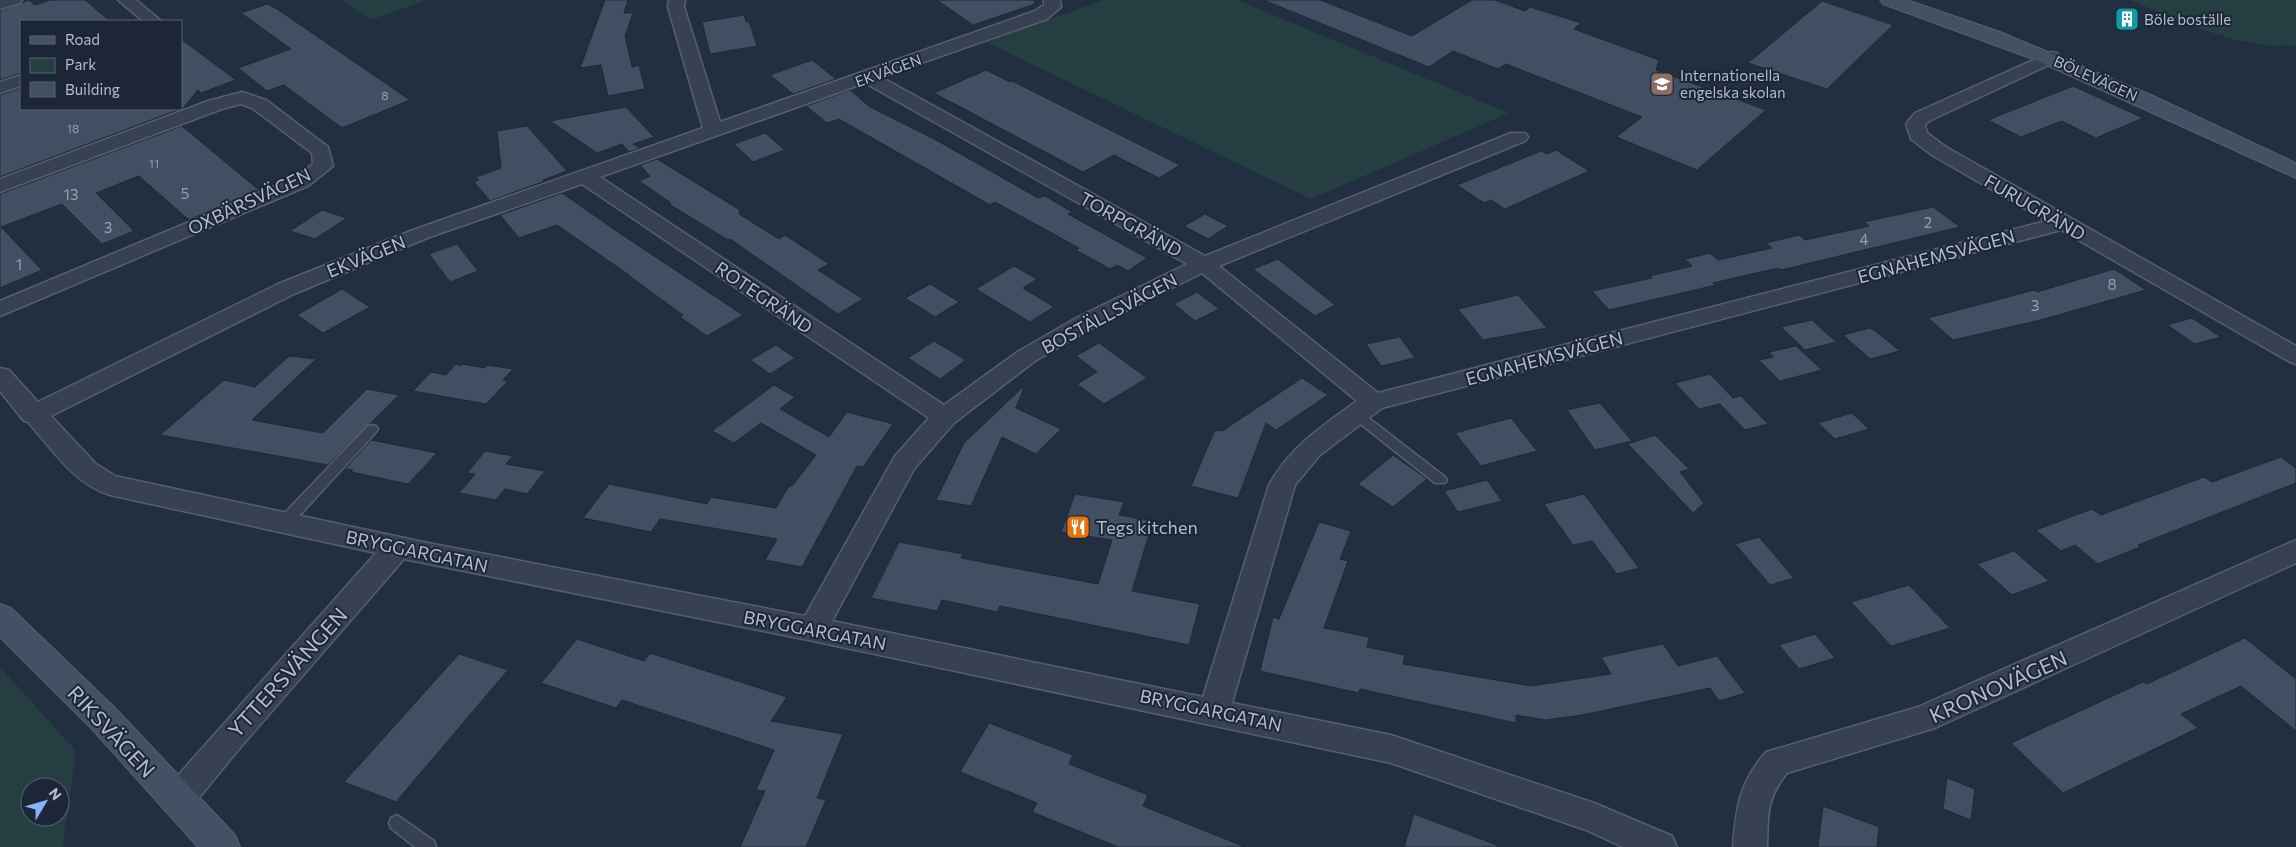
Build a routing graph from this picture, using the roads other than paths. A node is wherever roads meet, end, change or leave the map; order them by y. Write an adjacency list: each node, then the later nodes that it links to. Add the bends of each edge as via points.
1 (14, 0): 6 (street)
2 (126, 0): 7 (street)
3 (678, 0): 12 (street, via 676,7)
4 (1052, 0): 9 (street, EKVÄGEN, via 1053,7 1041,15)
5 (1889, 0): 8 (street, BÖLEVÄGEN)
6 (0, 4)
7 (152, 20)
8 (2050, 58): 14 (street, BÖLEVÄGEN); 17 (street, FURUGRÄND, via 1922,117 1915,124 1918,135 1939,151)
9 (867, 77): 12 (street, EKVÄGEN); 18 (street, TORPGRÄND)
10 (20, 80): 11 (street)
11 (0, 88)
12 (713, 131): 15 (street, EKVÄGEN)
13 (1518, 137): 18 (street, BOSTÄLLSVÄGEN)
14 (2292, 166)
15 (584, 176): 23 (street, EKVÄGEN, via 420,234 286,289); 24 (street, ROTEGRÄND)
16 (0, 186): 19 (street, OXBÄRSVÄGEN, via 215,105 242,98 259,104 321,151 323,166 301,182)
17 (2063, 223): 20 (street, FURUGRÄND); 22 (street, EGNAHEMSVÄGEN)
18 (1204, 264): 22 (street, TORPGRÄND); 24 (street, BOSTÄLLSVÄGEN, via 1086,322 1036,351)
19 (0, 309)
20 (2296, 356)
21 (0, 376): 23 (street, BRYGGARGATAN)
22 (1366, 408): 26 (lane); 32 (street, EGNAHEMSVÄGEN, via 1299,458 1282,485)
23 (33, 415): 27 (street, BRYGGARGATAN, via 100,482)
24 (945, 417): 31 (street, BOSTÄLLSVÄGEN, via 904,463)
25 (372, 429): 27 (lane)
26 (1440, 480)
27 (284, 524): 28 (street, BRYGGARGATAN)
28 (399, 546): 31 (street, BRYGGARGATAN); 33 (street, YTTERSVÄNGEN)
29 (2296, 552): 38 (street, KRONOVÄGEN, via 1924,719 1777,762 1755,792)
30 (0, 617): 33 (street, RIKSVÄGEN, via 103,718)
31 (813, 629): 32 (street, BRYGGARGATAN)
32 (1214, 710): 37 (street, BRYGGARGATAN, via 1391,749 1594,818)
33 (176, 800): 35 (street, RIKSVÄGEN)
34 (397, 823): 36 (lane)
35 (222, 847)
36 (428, 847)
37 (1660, 847)
38 (1750, 847)

